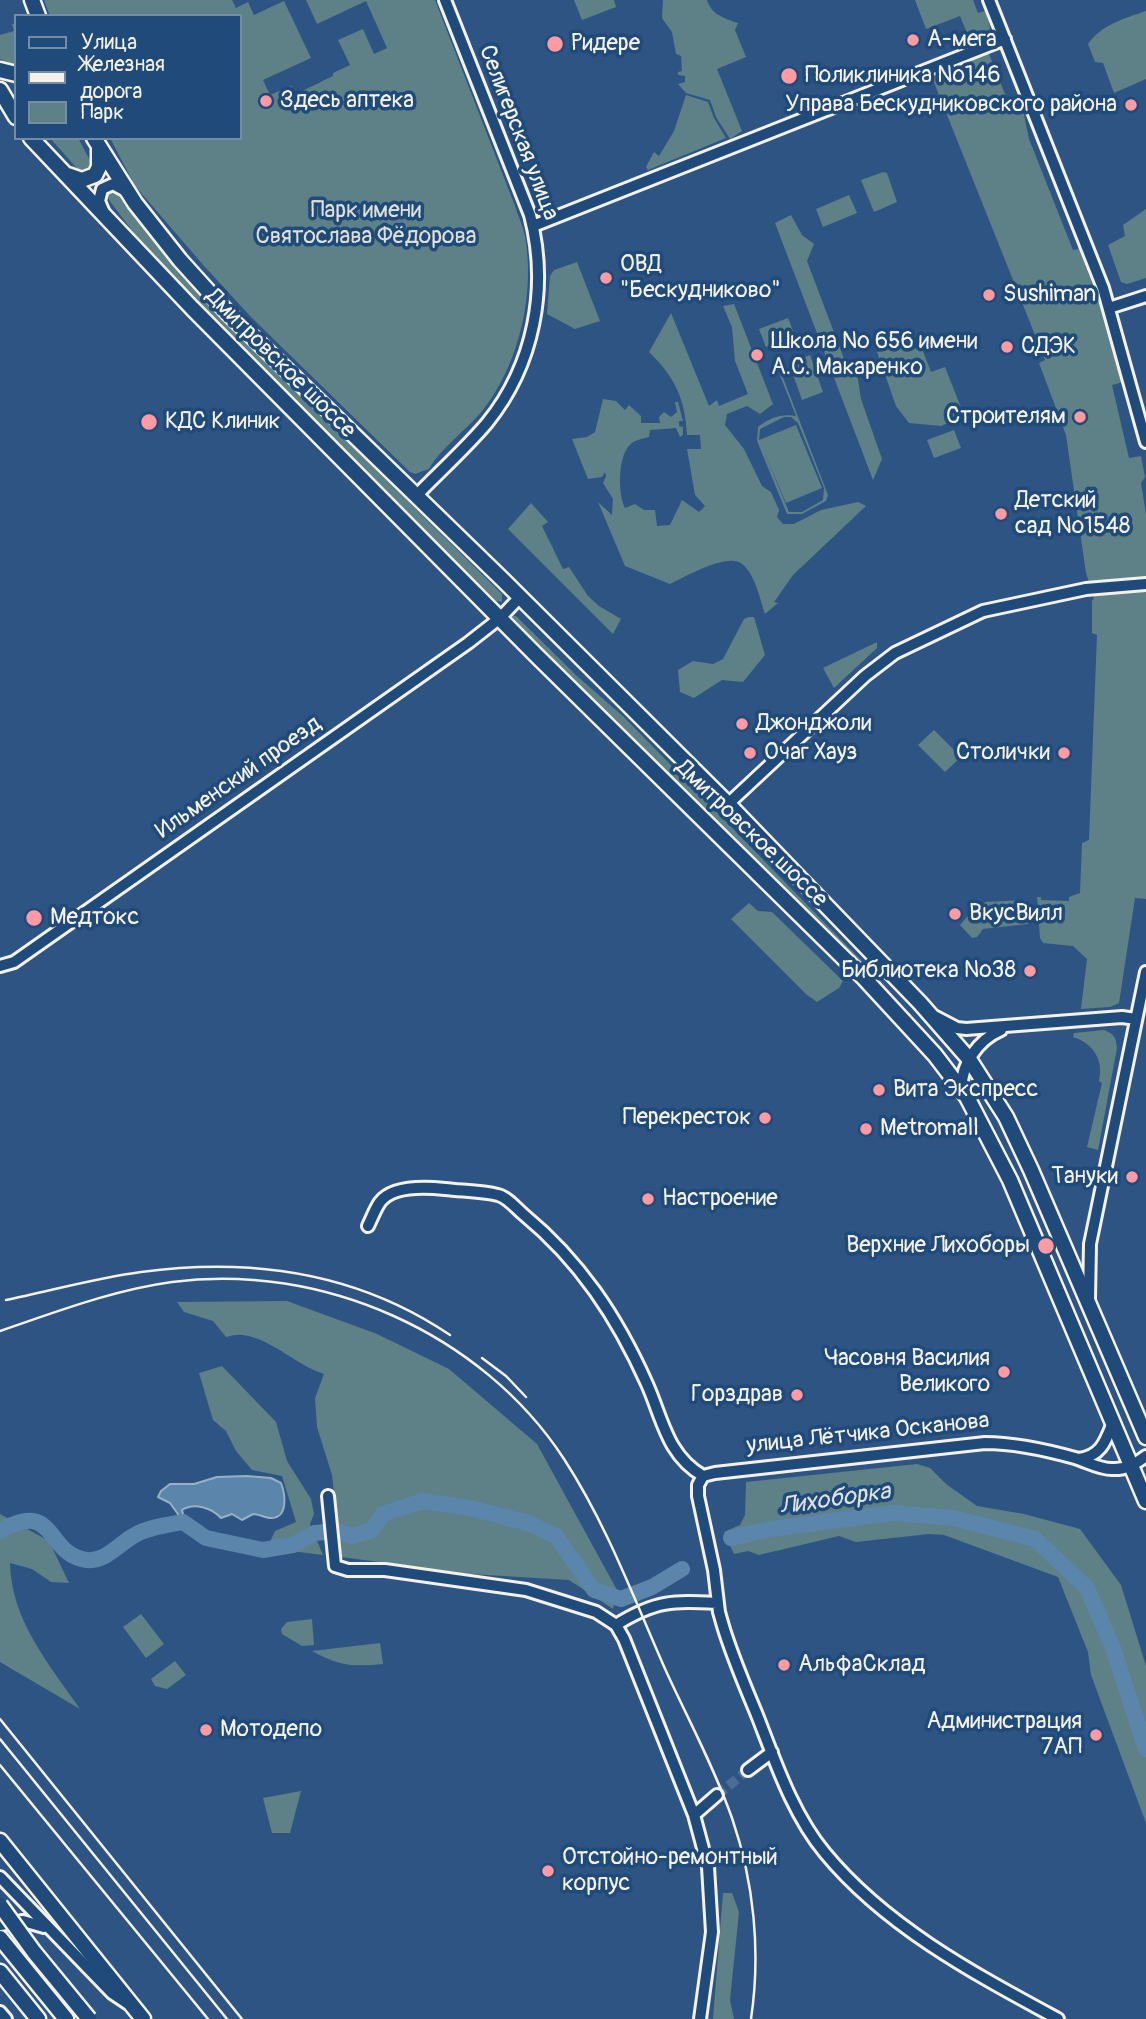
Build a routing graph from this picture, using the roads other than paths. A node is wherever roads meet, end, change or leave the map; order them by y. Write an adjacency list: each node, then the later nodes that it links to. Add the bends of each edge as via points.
1 (445, 0): 13 (street, Селигерская улица)
2 (989, 0): 3 (street)
3 (1005, 39): 13 (street); 15 (street)
4 (0, 90): 6 (main road)
5 (0, 104): 7 (main road)
6 (14, 116)
7 (14, 118)
8 (33, 140): 10 (main road, Дмитровское шоссе)
9 (95, 146): 10 (main road, via 97,173 79,180); 11 (main road, Дмитровское шоссе)
10 (66, 174): 12 (main road, Дмитровское шоссе)
11 (128, 193): 12 (street, via 113,184 102,189 100,204); 17 (main road, Дмитровское шоссе, via 227,313)
12 (107, 218): 20 (main road, Дмитровское шоссе)
13 (533, 226): 17 (street, Селигерская улица, via 538,296 523,362 486,424)
14 (1146, 296): 15 (street)
15 (1109, 307): 16 (street)
16 (1146, 442)
17 (416, 496): 19 (main road, Дмитровское шоссе)
18 (1146, 583): 21 (street, via 1086,589 983,611 895,653)
19 (520, 597): 20 (street); 21 (main road, Дмитровское шоссе)
20 (500, 618): 22 (street, Ильменский проезд, via 14,962); 28 (main road, Дмитровское шоссе, via 864,978)
21 (728, 804): 24 (main road, Дмитровское шоссе)
22 (0, 967)
23 (1146, 971): 25 (street)
24 (930, 1014): 26 (street, via 957,1028); 27 (main road, Дмитровское шоссе)
25 (1136, 1019): 26 (street); 30 (street, via 1090,1244)
26 (1010, 1027): 27 (street, via 984,1041)
27 (969, 1059): 28 (street); 30 (main road, Дмитровское шоссе, via 1006,1117)
28 (962, 1090): 31 (main road, Дмитровское шоссе, via 1010,1180)
29 (368, 1226): 36 (street, via 380,1202 405,1190 435,1188 501,1195 543,1231 605,1303 646,1383 672,1448)
30 (1090, 1305): 32 (main road, Дмитровское шоссе)
31 (1112, 1424): 34 (street, via 1099,1451); 35 (main road, Дмитровское шоссе)
32 (1146, 1437)
33 (1146, 1456): 35 (street)
34 (1079, 1459): 35 (street, улица Лётчика Осканова, via 1099,1467); 36 (street, улица Лётчика Осканова, via 985,1443)
35 (1131, 1467): 37 (main road, Дмитровское шоссе)
36 (704, 1476): 39 (street, via 698,1496)
37 (1145, 1495)
38 (328, 1496): 40 (street, via 335,1566 526,1590 596,1612)
39 (718, 1603): 40 (street, via 656,1604); 41 (street, via 724,1631)
40 (616, 1625): 44 (street)
41 (772, 1752): 42 (street); 59 (street, via 809,1831 842,1873 936,1949)
42 (748, 1770)
43 (717, 1795): 44 (street)
44 (694, 1815): 58 (street, via 708,1867 712,1932)
45 (0, 1841): 53 (main road)
46 (0, 1877): 49 (street)
47 (0, 1905): 57 (main road, bridge)
48 (0, 1926): 49 (street, via 31,1922)
49 (52, 1933): 53 (street)
50 (0, 1938): 56 (main road)
51 (0, 1972): 55 (main road)
52 (0, 2012): 54 (street)
53 (140, 2015)
54 (6, 2019)
55 (38, 2019)
56 (66, 2019)
57 (89, 2019)
58 (700, 2019)
59 (1058, 2019)

